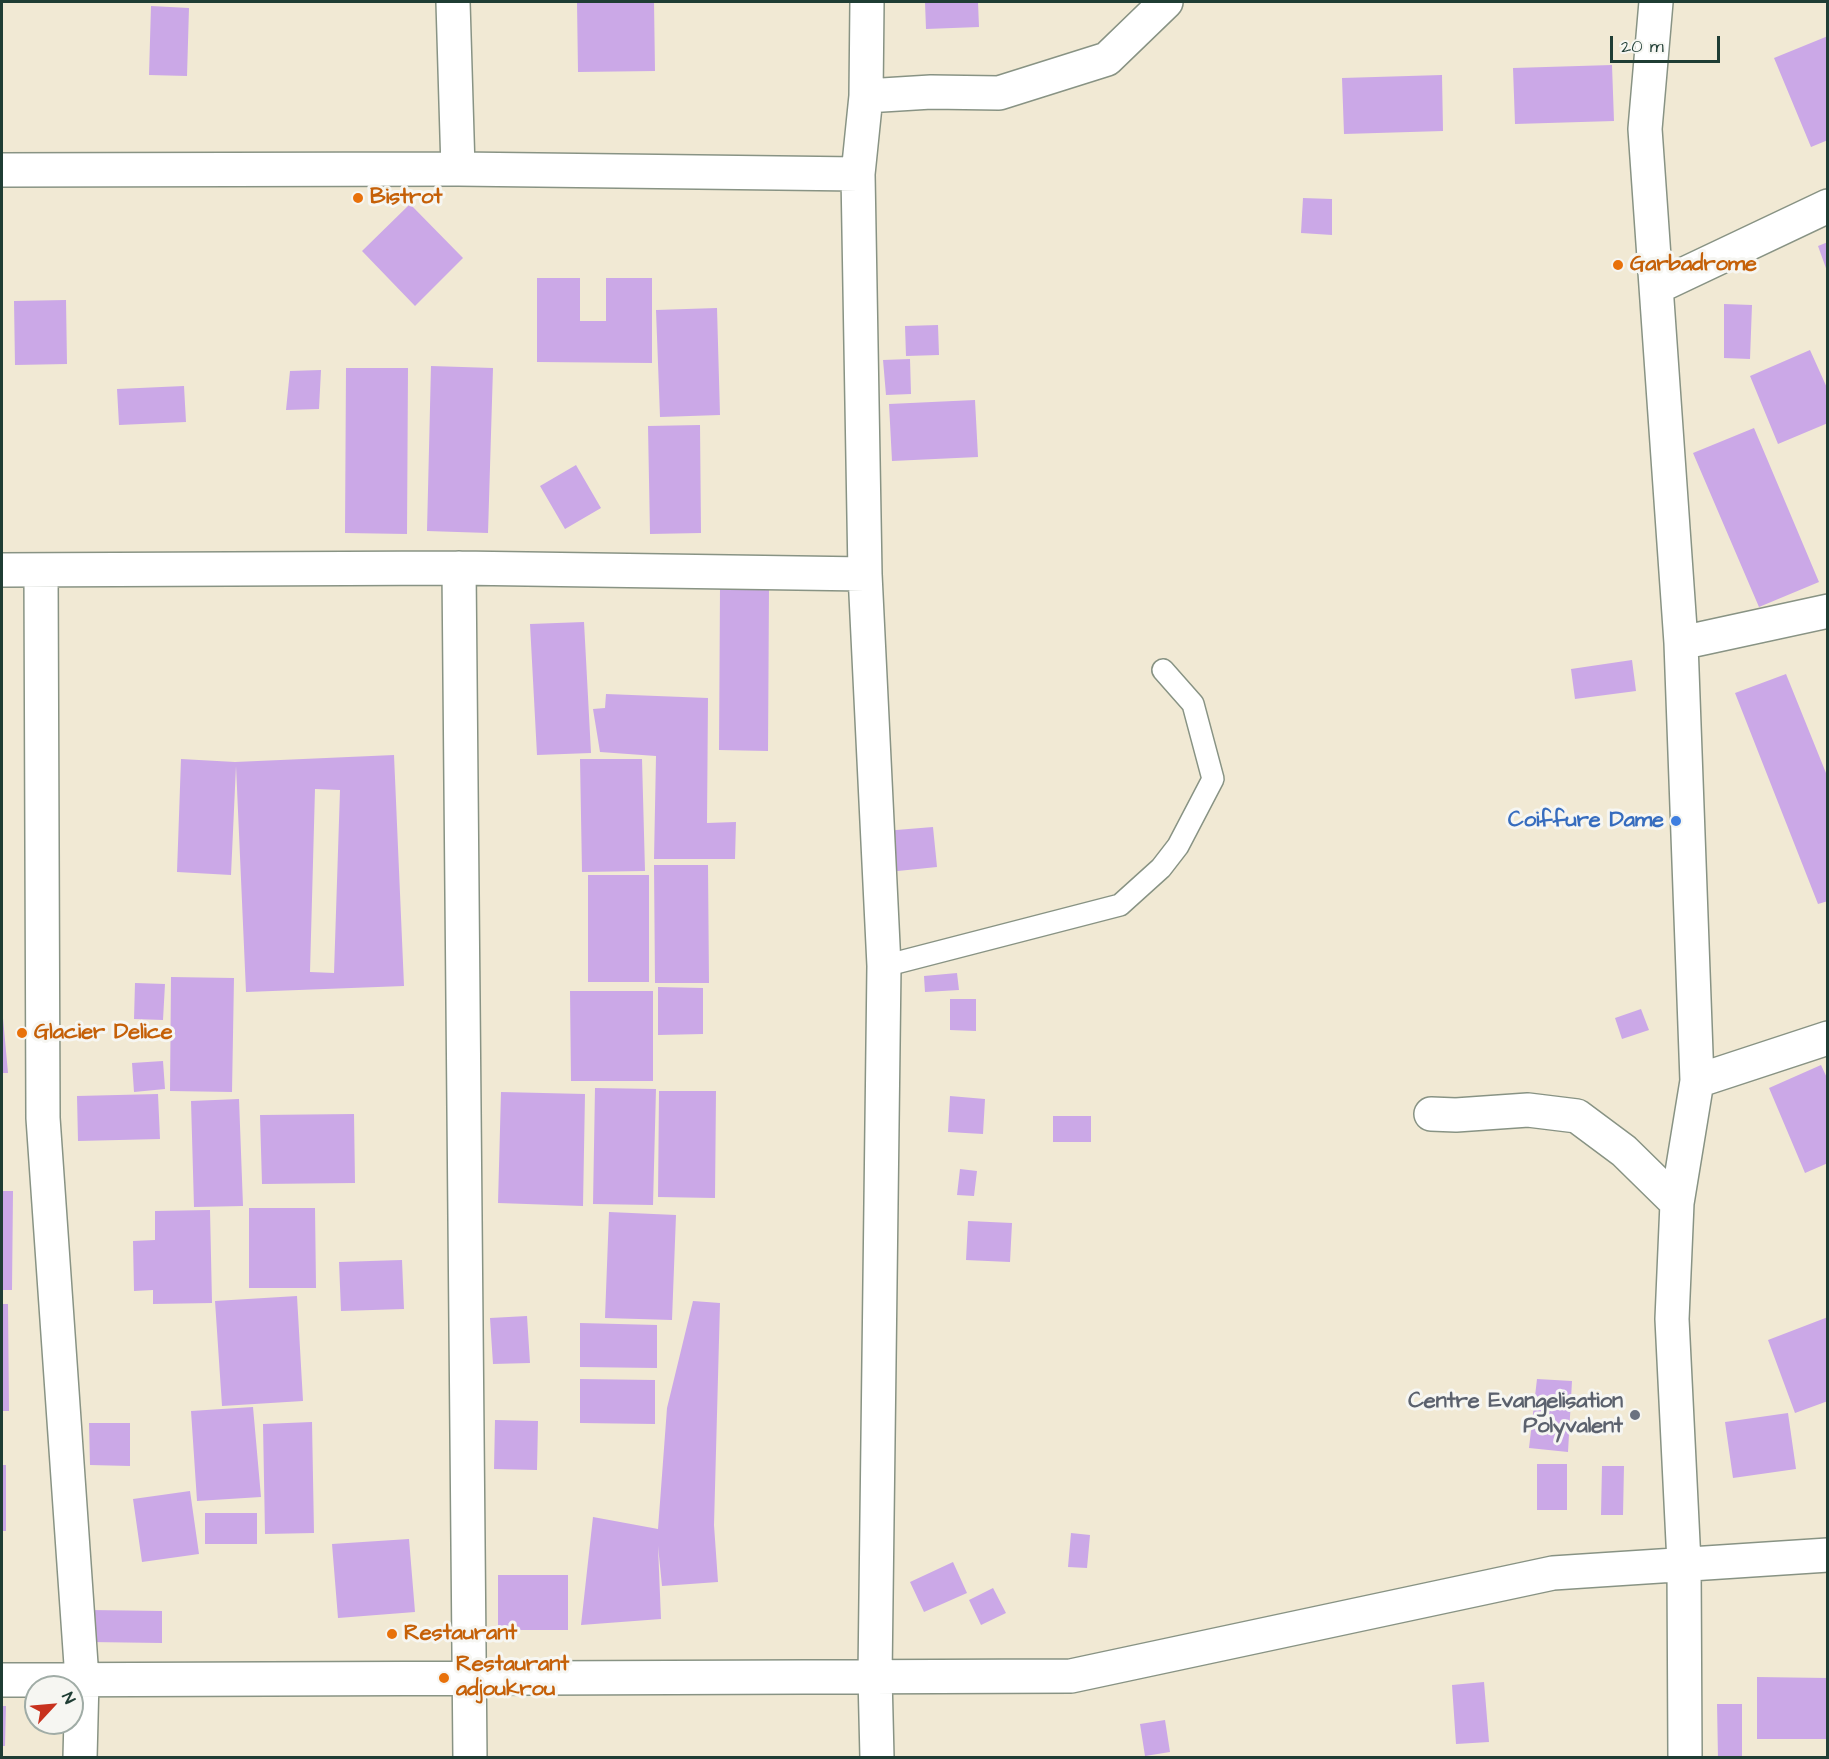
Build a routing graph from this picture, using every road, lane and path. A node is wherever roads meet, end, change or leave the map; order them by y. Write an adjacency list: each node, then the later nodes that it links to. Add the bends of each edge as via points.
1 (453, 2): 6 (street)
2 (867, 2): 5 (street)
3 (1166, 2): 5 (street, via 1107,59 999,93)
4 (1656, 2): 10 (street, via 1645,129)
5 (866, 96): 8 (street)
6 (458, 169): 7 (street); 8 (street)
7 (2, 170)
8 (858, 174): 14 (street)
9 (1827, 206): 10 (street)
10 (1657, 288): 16 (street)
11 (459, 568): 13 (street); 14 (street); 27 (street)
12 (2, 570): 13 (street)
13 (40, 570): 25 (street, via 43,1118)
14 (865, 574): 18 (street)
15 (1827, 611): 16 (street)
16 (1681, 642): 20 (street)
17 (1163, 670): 18 (lane, via 1193,704 1213,778 1178,846 1161,868 1120,906)
18 (884, 966): 26 (street)
19 (1827, 1038): 20 (street)
20 (1697, 1081): 22 (street)
21 (1431, 1114): 22 (street, via 1456,1116 1528,1110 1577,1116 1624,1151)
22 (1677, 1203): 24 (street, via 1672,1319)
23 (1827, 1555): 24 (street)
24 (1684, 1563): 26 (street, via 1553,1573 1071,1676); 35 (street)
25 (82, 1675)
26 (875, 1676): 27 (street); 34 (street)
27 (471, 1677): 28 (street); 33 (street)
28 (84, 1679)
29 (2, 1680): 30 (street)
30 (24, 1680)
31 (81, 1735): 32 (street)
32 (80, 1758)
33 (470, 1758)
34 (878, 1758)
35 (1685, 1758)

